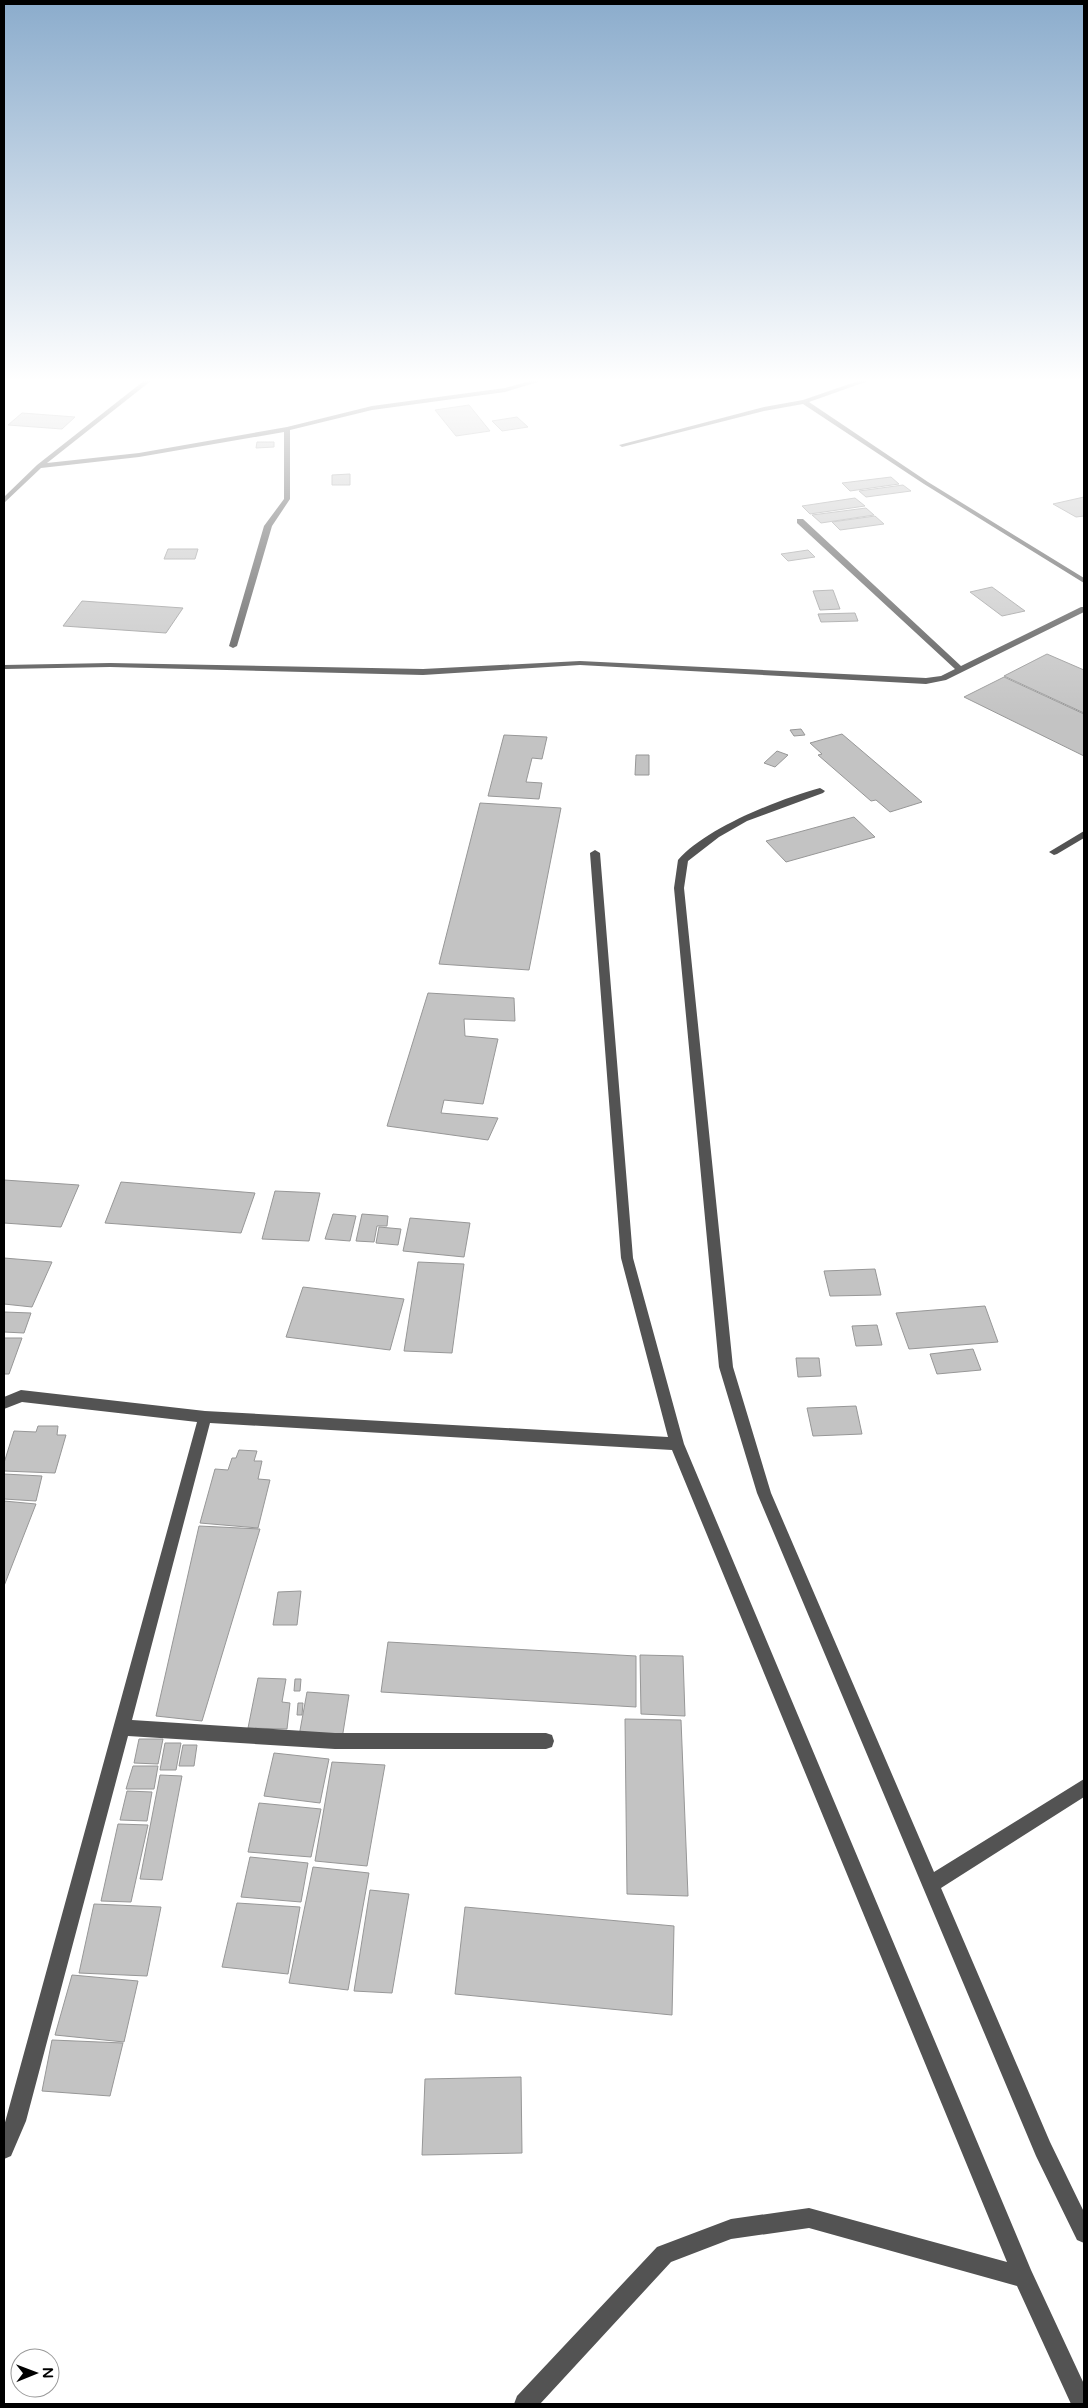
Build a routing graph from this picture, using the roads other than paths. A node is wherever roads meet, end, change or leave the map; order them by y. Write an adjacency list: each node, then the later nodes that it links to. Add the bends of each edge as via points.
1 (286, 492): 6 (street, via 286,499 268,526)
2 (941, 492): 4 (street)
3 (800, 521): 8 (street)
4 (1084, 581)
5 (1084, 610): 8 (street)
6 (233, 646)
7 (4, 667): 8 (street, via 423,672 580,664 926,681)
8 (960, 670)
9 (820, 791): 19 (street, via 744,819 683,860 679,888 724,1348 726,1367 764,1493)
10 (1084, 834): 11 (street)
11 (1054, 852)
12 (595, 853): 15 (street, via 627,1258)
13 (4, 1403): 14 (street, via 22,1396)
14 (205, 1417): 15 (street); 16 (street)
15 (677, 1444): 22 (street)
16 (123, 1728): 17 (street, via 335,1741); 20 (street, via 16,2121)
17 (546, 1741)
18 (1084, 1787): 19 (street)
19 (931, 1884): 21 (street, via 1043,2148)
20 (4, 2149)
21 (1084, 2233)
22 (1024, 2277): 23 (street, via 809,2218 731,2229 664,2254); 24 (street)
23 (525, 2404)
24 (1082, 2404)

